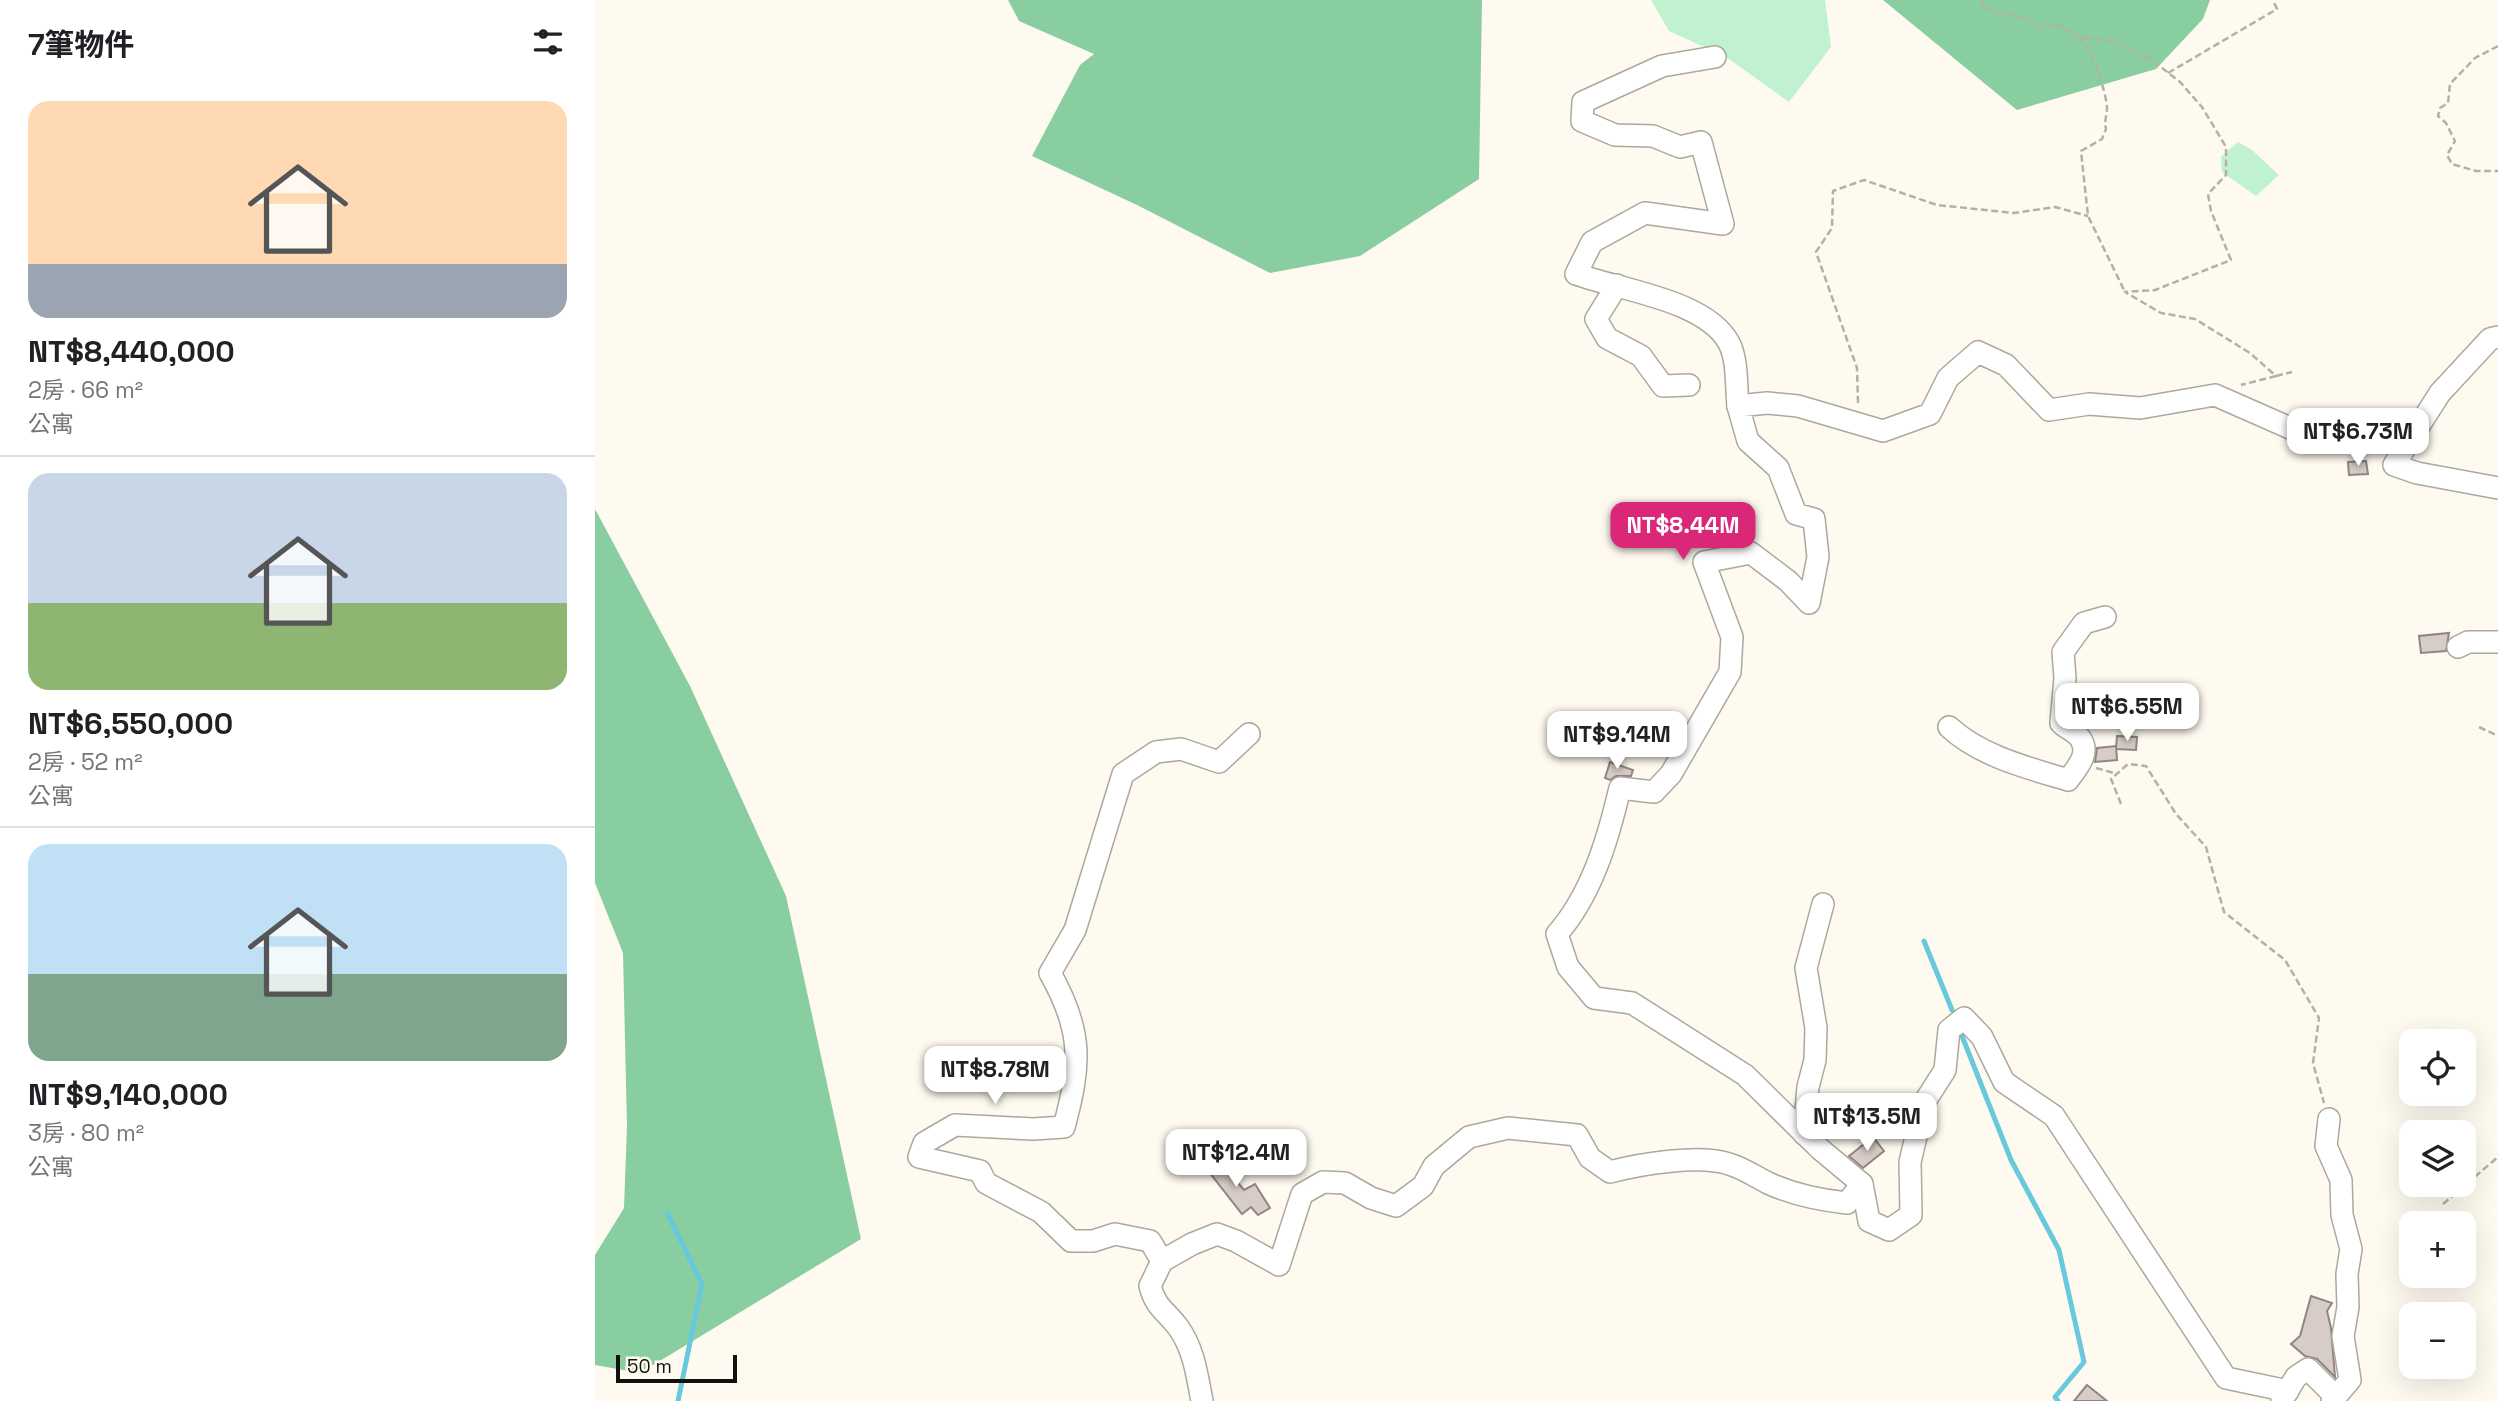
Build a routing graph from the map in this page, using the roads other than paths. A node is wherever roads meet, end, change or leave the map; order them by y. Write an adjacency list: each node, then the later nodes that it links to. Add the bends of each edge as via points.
1 (1715, 57): 2 (street, via 1662,66 1583,102 1582,121 1615,135 1653,136 1680,147 1701,142 1720,205 1723,224 1645,213 1592,242 1576,274)
2 (1617, 285): 4 (street, via 1596,318 1607,338 1641,356 1663,386); 5 (street, via 1682,305 1710,319 1730,344)
3 (2498, 337): 6 (street, via 2490,339 2440,393)
4 (1689, 385)
5 (1738, 407): 6 (street, via 1767,403 1798,406 1883,431 1930,414 1948,379 1978,352 2006,365 2049,410 2089,404 2140,408 2215,395 2315,439); 15 (street, via 1748,441 1778,468 1796,514 1814,519 1818,557 1809,603 1751,553 1704,562 1732,637 1730,672 1663,783 1654,792 1620,788 1608,841 1571,918 1557,934 1568,967 1594,998 1632,1003 1745,1076)
6 (2416, 430): 7 (street, via 2394,465)
7 (2498, 488)
8 (2105, 617): 11 (street, via 2084,623 2063,652 2061,723 2080,738 2085,754 2068,780 2024,767 1962,739)
9 (2498, 642): 10 (street, via 2468,642)
10 (2458, 647)
11 (1949, 727)
12 (1249, 734): 17 (street, via 1219,762 1181,749 1156,752 1123,774 1076,930 1050,973 1067,1004 1076,1047 1076,1081 1064,1127 955,1125 924,1143 919,1157 980,1171 986,1183 1041,1212 1071,1241 1115,1234 1150,1241)
13 (1823, 904): 15 (street, via 1806,968 1816,1028)
14 (2329, 1119): 19 (street, via 2326,1146 2341,1180 2342,1215 2351,1249 2343,1336 2350,1380)
15 (1804, 1134): 16 (street)
16 (1862, 1184): 17 (street, via 1847,1203 1812,1200 1728,1163 1641,1164 1610,1172 1590,1158 1577,1135 1508,1128 1469,1137 1434,1166 1423,1186 1396,1206 1345,1183 1322,1182 1302,1194 1279,1265 1217,1234); 18 (street, via 1869,1221 1889,1230 1911,1215 1910,1162 1924,1103 1945,1070 1949,1030 1964,1018 1982,1037 2004,1082 2054,1116 2227,1378)
17 (1162, 1261): 20 (street, via 1150,1286 1155,1304 1178,1327 1190,1349)
18 (2285, 1396): 19 (street, via 2295,1377 2308,1368)
19 (2334, 1399)
20 (1202, 1401)

